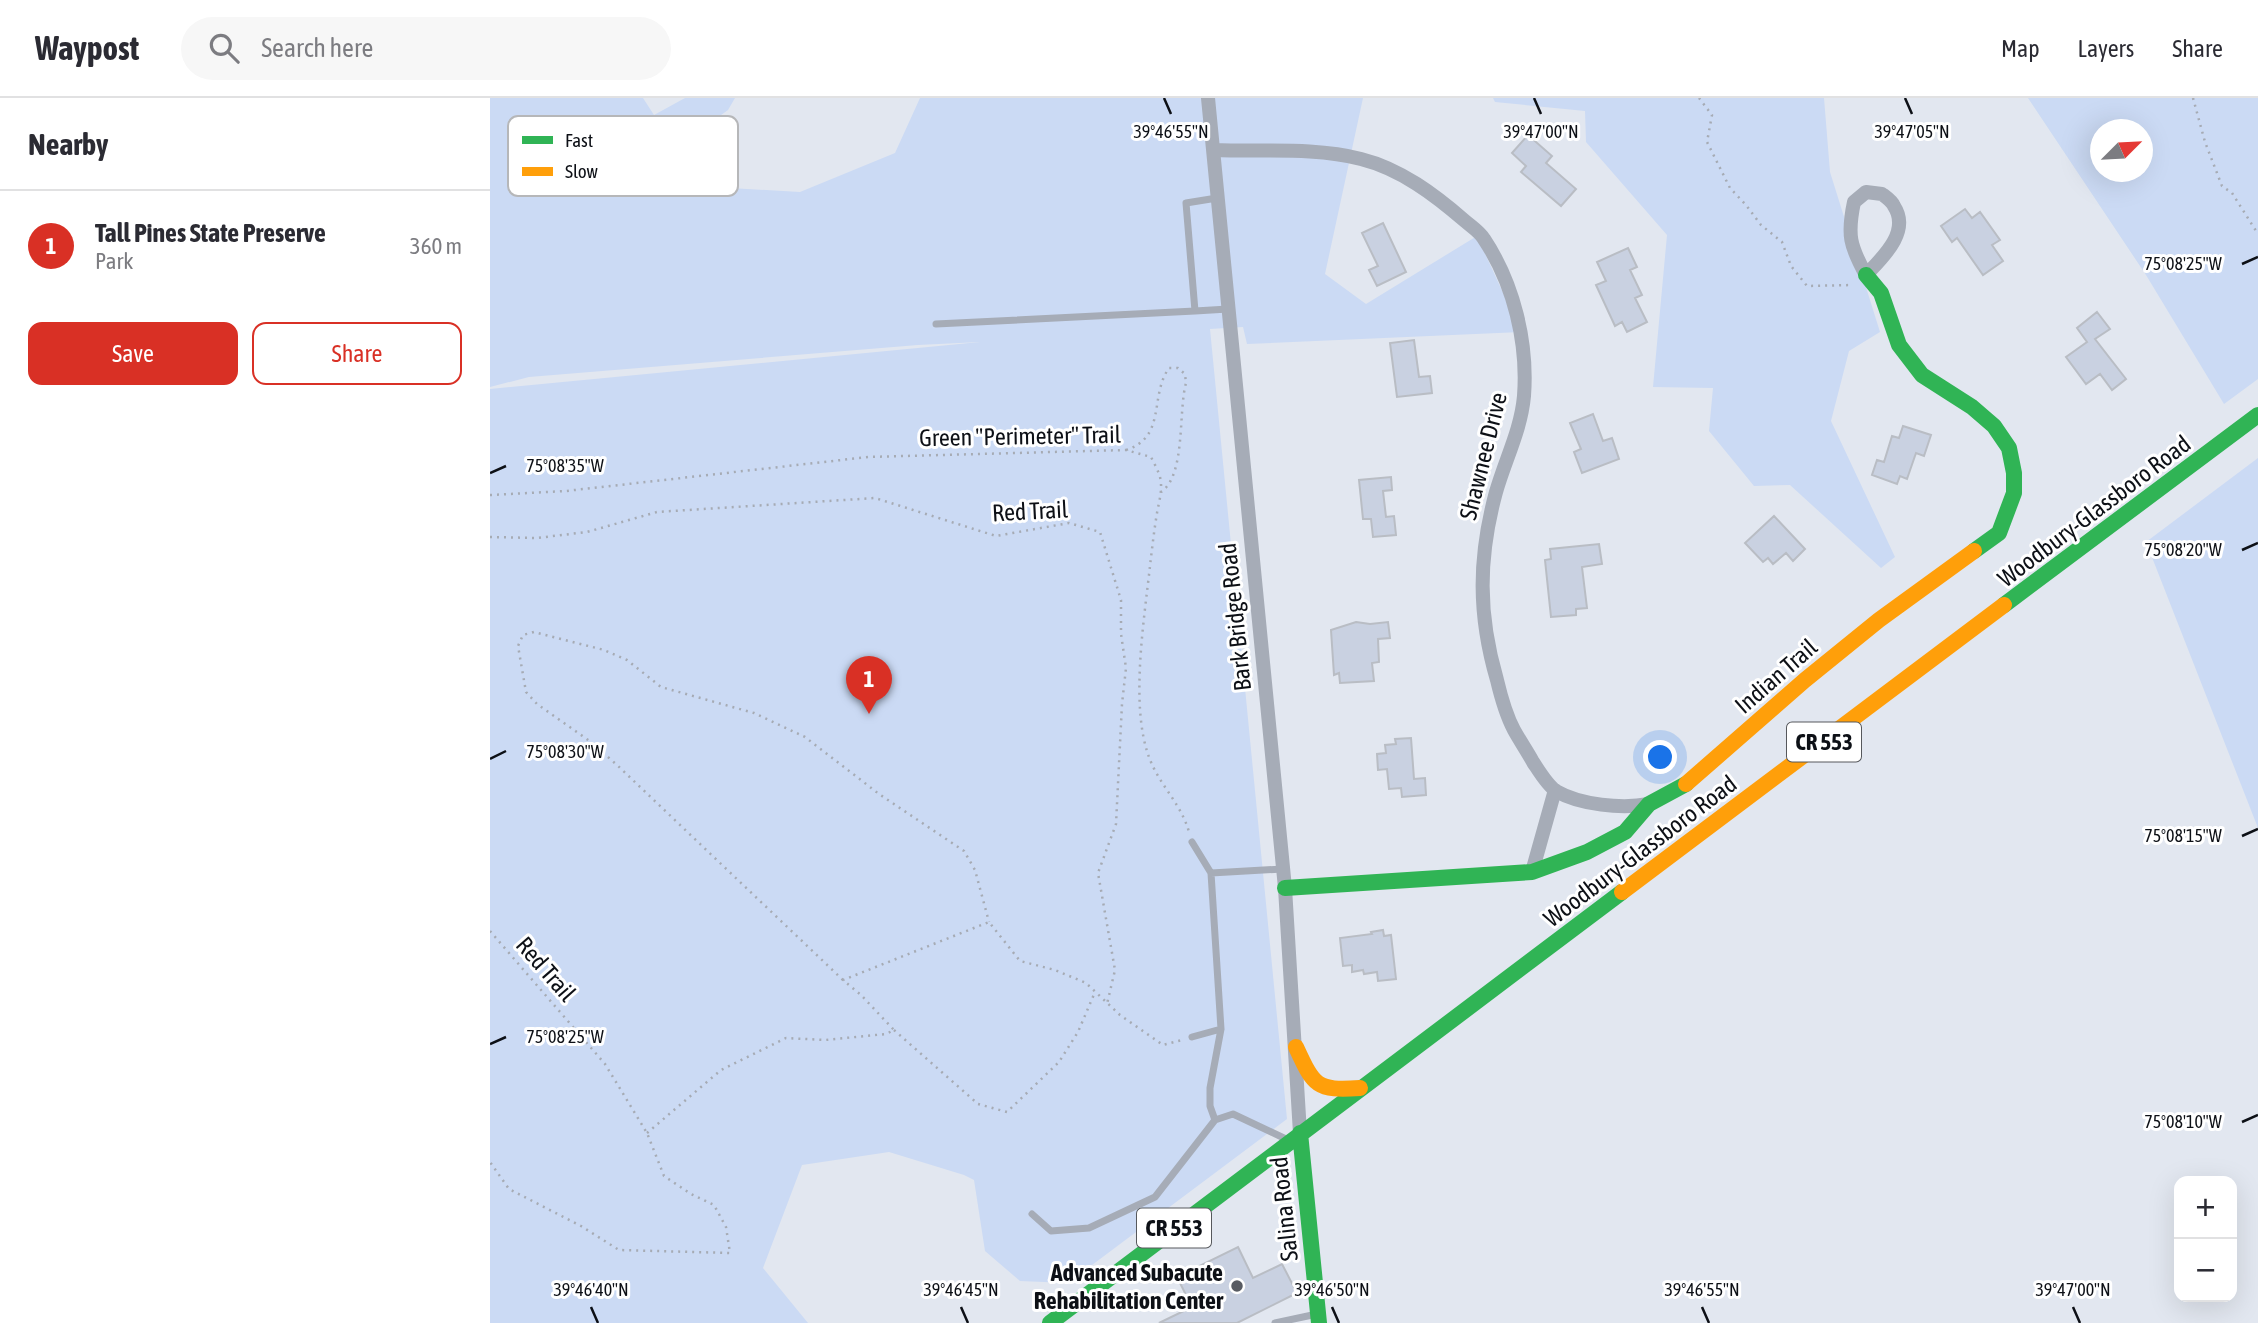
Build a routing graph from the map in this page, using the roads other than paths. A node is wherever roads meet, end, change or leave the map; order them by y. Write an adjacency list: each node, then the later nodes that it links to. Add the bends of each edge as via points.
1 (1208, 98): 2 (street, Bark Bridge Road)
2 (1214, 150): 3 (street, Bark Bridge Road); 9 (street, Shawnee Drive, via 1325,153 1363,160 1435,196 1483,237 1492,253 1519,324 1524,395 1486,539 1482,615 1513,729)
3 (1217, 198): 5 (street, Bark Bridge Road); 6 (lane, via 1186,202)
4 (1861, 280): 4 (street, via 1888,251 1899,231 1894,206 1882,194 1866,192 1854,202 1850,237); 10 (main road, Indian Trail, via 1881,293 1899,345 1923,375 1972,407 1994,426 2009,448 2014,493 2009,511 1999,533 1879,620 1688,783)
5 (1227, 309): 6 (lane); 12 (street, Bark Bridge Road)
6 (1195, 311): 7 (lane)
7 (936, 324)
8 (2258, 415): 19 (main road, Woodbury-Glassboro Road / CR 553)
9 (1555, 790): 10 (street, via 1615,806); 13 (street)
10 (1649, 804): 13 (main road, Indian Trail, via 1625,832)
11 (1192, 842): 14 (lane)
12 (1283, 869): 14 (lane); 15 (street, Bark Bridge Road)
13 (1532, 872): 15 (main road, Indian Trail)
14 (1211, 873): 16 (lane)
15 (1285, 888): 18 (street, Bark Bridge Road)
16 (1221, 1029): 17 (lane); 20 (lane, via 1210,1088)
17 (1192, 1037)
18 (1296, 1047): 19 (main road, via 1322,1089); 21 (street, Bark Bridge Road)
19 (1360, 1088): 21 (main road, Woodbury-Glassboro Road / CR 553)
20 (1215, 1120): 21 (lane, via 1233,1115); 22 (lane, via 1155,1197 1089,1228 1051,1231)
21 (1295, 1137): 23 (main road, Salina Road); 24 (main road, Woodbury-Glassboro Road / CR 553)
22 (1032, 1214)
23 (1318, 1319): 25 (lane)
24 (1050, 1323)
25 (1276, 1323)

